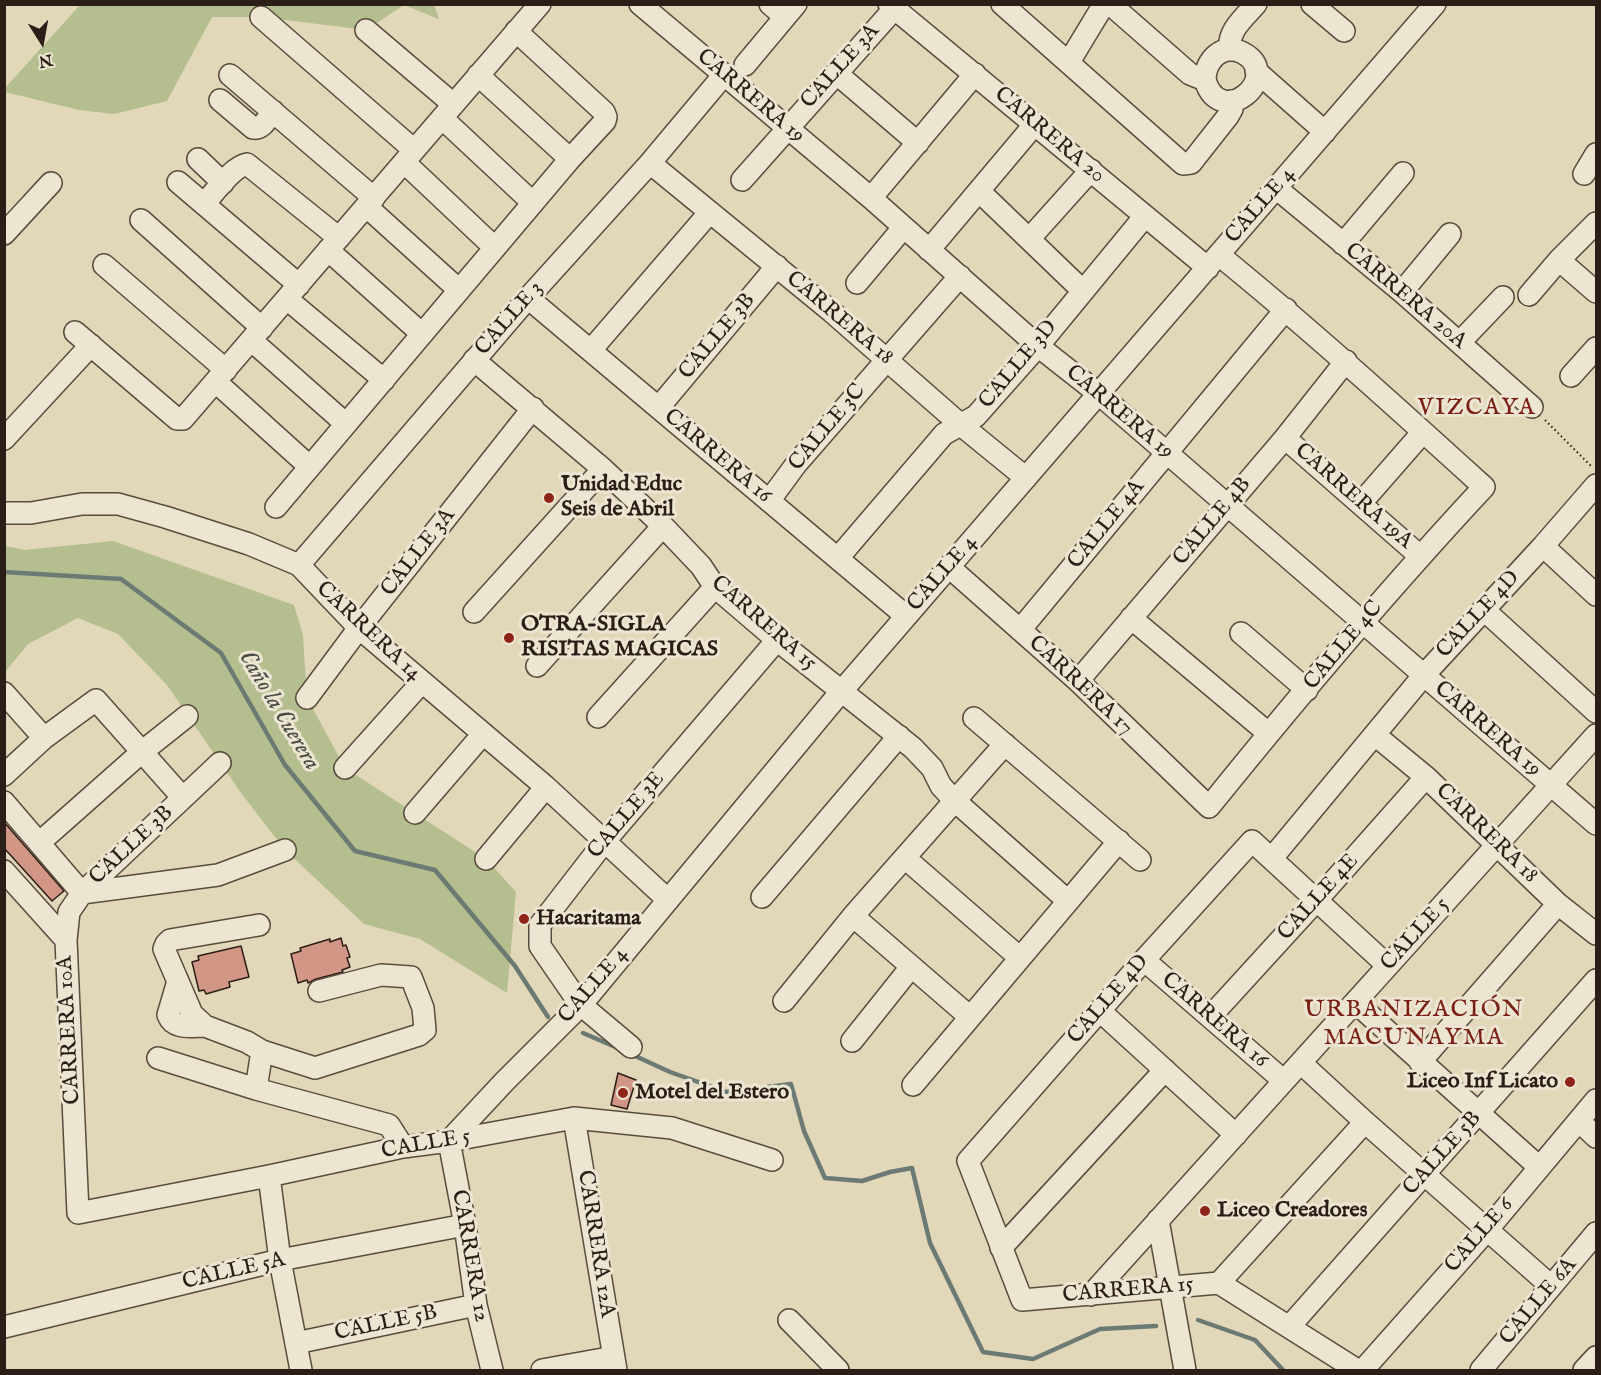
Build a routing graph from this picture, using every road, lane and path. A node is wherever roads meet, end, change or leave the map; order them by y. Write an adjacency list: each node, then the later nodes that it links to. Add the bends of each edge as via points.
1 (540, 4): 13 (street)
2 (640, 4): 23 (street, CARRERA 19)
3 (1002, 4): 16 (street)
4 (1104, 4): 16 (street)
5 (1110, 4): 24 (street, via 1190,74)
6 (1256, 4): 15 (street, via 1231,33)
7 (1312, 4): 14 (street)
8 (1435, 4): 31 (street, CALLE 4)
9 (891, 7): 19 (street, CALLE 3A); 20 (street, CARRERA 20)
10 (784, 9): 17 (street)
11 (261, 17): 34 (street)
12 (366, 30): 28 (street)
13 (516, 31): 22 (street); 36 (street, via 604,112 605,121)
14 (1344, 31)
15 (1230, 50): 18 (street, via 1244,54); 24 (street, via 1211,59)
16 (1069, 62): 26 (street, via 1186,165 1228,116)
17 (745, 65)
18 (1256, 71): 26 (street, via 1250,92); 31 (street)
19 (836, 73): 30 (street, CALLE 3A); 32 (street)
20 (975, 74): 29 (street, CARRERA 20); 32 (street)
21 (230, 75): 27 (street)
22 (478, 75): 28 (street); 36 (street)
23 (723, 76): 30 (street, CARRERA 19); 37 (street, CALLE 3)
24 (1205, 80): 26 (street, via 1217,98)
25 (220, 100): 27 (street, via 257,129)
26 (1231, 101)
27 (273, 111): 48 (street)
28 (448, 111): 34 (street); 49 (street)
29 (1035, 124): 38 (street, CARRERA 20); 46 (street)
30 (786, 129): 41 (street, CALLE 3A); 47 (street, CARRERA 19)
31 (1325, 132): 45 (street, CALLE 4)
32 (918, 143): 47 (street)
33 (1596, 153): 40 (street)
34 (409, 156): 48 (street); 61 (street)
35 (198, 159): 44 (street)
36 (570, 159): 49 (street)
37 (650, 163): 51 (street, CARRERA 18); 76 (street, CALLE 3)
38 (1091, 171): 52 (street, CARRERA 20); 58 (street)
39 (1403, 173): 60 (street)
40 (1584, 174)
41 (742, 180)
42 (178, 182): 50 (street)
43 (51, 183): 56 (street)
44 (222, 183): 50 (street); 59 (street, via 242,165 251,165)
45 (1276, 188): 60 (street, CARRERA 20A); 64 (street, CALLE 4)
46 (980, 192): 58 (street); 62 (street)
47 (870, 198): 55 (street, CARRERA 19)
48 (370, 202): 59 (street); 69 (street)
49 (533, 202): 61 (street)
50 (205, 203): 71 (street)
51 (710, 212): 66 (street, CARRERA 18); 83 (street)
52 (1145, 216): 64 (street, CARRERA 20); 70 (street, CALLE 3D)
53 (141, 220): 78 (street)
54 (1596, 223): 63 (street)
55 (903, 228): 62 (street, CARRERA 19); 68 (street)
56 (4, 234)
57 (1450, 234): 72 (street)
58 (1030, 238): 70 (street)
59 (334, 244): 71 (street); 79 (street)
60 (1343, 244): 72 (street, CARRERA 20A)
61 (495, 248): 69 (street)
62 (929, 250): 67 (street, CARRERA 19)
63 (1559, 260): 73 (street); 74 (street)
64 (1213, 261): 77 (street, CARRERA 20); 90 (street, CALLE 4)
65 (104, 265): 87 (street)
66 (777, 266): 84 (street, CARRERA 18); 91 (street, CALLE 3B)
67 (960, 276): 81 (street, CARRERA 19); 84 (street, CALLE 3C)
68 (857, 283)
69 (459, 290): 79 (street)
70 (1082, 290): 81 (street, CALLE 3D)
71 (293, 292): 78 (street); 89 (street)
72 (1401, 292): 80 (street, CARRERA 20A)
73 (1596, 292)
74 (1529, 295)
75 (1503, 297): 80 (street)
76 (528, 298): 83 (street, CARRERA 16); 85 (street, CALLE 3)
77 (1286, 309): 86 (street, CARRERA 20); 99 (street, CALLE 4A)
78 (257, 334): 87 (street); 94 (street)
79 (422, 334): 89 (street)
80 (1460, 342): 92 (street, CARRERA 20A)
81 (1038, 346): 90 (street, CARRERA 19); 95 (street, CALLE 3D, via 976,416)
82 (1596, 348): 88 (street)
83 (591, 350): 91 (street, CARRERA 16)
84 (886, 358): 95 (street, CARRERA 18); 106 (street, CALLE 3C)
85 (474, 360): 93 (street, CARRERA 15); 115 (street, CALLE 3)
86 (1346, 361): 96 (street, CARRERA 20); 97 (street, CALLE 4B)
87 (221, 376): 98 (street, via 183,419 177,419 83,338); 100 (street)
88 (1571, 376)
89 (384, 380): 94 (street)
90 (1099, 394): 99 (street, CARRERA 19); 103 (street, CALLE 4)
91 (659, 407): 106 (street, CARRERA 16)
92 (1532, 407): 102 (path)
93 (533, 408): 101 (street, CARRERA 15); 124 (street, CALLE 3A)
94 (346, 424): 100 (street)
95 (961, 424): 103 (street, CARRERA 18); 114 (street, CALLE 3D, via 944,434)
96 (1423, 432): 105 (street, CARRERA 20); 107 (street)
97 (1285, 438): 107 (street, CARRERA 19A); 108 (street, CALLE 4B)
98 (4, 440)
99 (1166, 453): 108 (street, CARRERA 19); 125 (street, CALLE 4A)
100 (309, 467): 109 (street)
101 (603, 469): 111 (street, CARRERA 15); 120 (street)
102 (1596, 471)
103 (1026, 478): 116 (street, CALLE 4)
104 (1596, 485): 112 (street, CALLE 4D)
105 (1484, 487): 113 (street, CALLE 4C)
106 (770, 501): 114 (street, CARRERA 16)
107 (1361, 503): 113 (street, CARRERA 19A)
108 (1227, 506): 122 (street, CALLE 4B); 123 (street, CARRERA 19)
109 (276, 507)
110 (4, 513): 115 (street, CARRERA 14, via 118,504 249,544)
111 (663, 526): 117 (street, CARRERA 15); 128 (street)
112 (1543, 546): 118 (street); 119 (street, CALLE 4D)
113 (1420, 556): 123 (street, CALLE 4C)
114 (838, 558): 121 (street, CARRERA 16)
115 (299, 565): 124 (street, CARRERA 14)
116 (949, 567): 121 (street, CALLE 4); 125 (street, CARRERA 17)
117 (715, 587): 127 (street, CARRERA 15); 138 (street)
118 (1596, 595)
119 (1483, 609): 129 (street, CALLE 4D); 136 (street)
120 (474, 612)
121 (906, 616): 132 (street, CALLE 4)
122 (1131, 618): 130 (street, CALLE 4B); 140 (street)
123 (1364, 623): 129 (street, CARRERA 19); 133 (street, CALLE 4C)
124 (360, 628): 131 (street, CARRERA 14); 135 (street, CALLE 3A)
125 (1020, 630): 130 (street, CARRERA 17)
126 (1241, 633): 133 (street)
127 (777, 640): 132 (street, CARRERA 15); 160 (street, CALLE 3E)
128 (537, 666)
129 (1424, 675): 142 (street, CALLE 4D); 152 (street, CARRERA 19)
130 (1078, 681): 157 (street, CARRERA 17)
131 (422, 682): 141 (street, CARRERA 14); 149 (street)
132 (842, 690): 144 (street, CARRERA 15); 172 (street, CALLE 4)
133 (1307, 690): 140 (street, CALLE 4C)
134 (4, 693): 145 (street)
135 (307, 698)
136 (1596, 712)
137 (188, 716): 147 (street)
138 (598, 717)
139 (974, 718): 146 (street)
140 (1268, 733): 157 (street, CALLE 4C)
141 (483, 734): 153 (street, CARRERA 14); 158 (street)
142 (1375, 735): 151 (street, CARRERA 18); 166 (street, CALLE 4D)
143 (1596, 735): 152 (street, CALLE 5)
144 (899, 736): 155 (street, CARRERA 15, via 932,768); 171 (street)
145 (44, 738): 147 (street, via 96,700); 150 (street)
146 (1005, 744): 155 (street); 161 (street)
147 (143, 751): 154 (street); 162 (street)
148 (220, 763): 154 (street, CALLE 3B)
149 (345, 768)
150 (4, 775)
151 (1426, 777): 163 (street, CARRERA 18); 174 (street, CALLE 4E)
152 (1551, 786): 159 (street, CARRERA 19); 163 (street, CALLE 5)
153 (546, 787): 160 (street, CARRERA 14); 167 (street)
154 (183, 798): 170 (street, CALLE 3B)
155 (954, 800): 165 (street); 173 (street, CARRERA 15)
156 (4, 802): 162 (street)
157 (1209, 807)
158 (415, 813)
159 (1596, 825)
160 (605, 841): 172 (street, CARRERA 14); 188 (street, CALLE 3E, via 540,925 540,946)
161 (1119, 841): 168 (street); 173 (street)
162 (39, 843): 170 (street)
163 (1497, 844): 175 (street, CARRERA 18); 182 (street, CALLE 5)
164 (285, 850): 170 (street, via 218,875)
165 (905, 858): 176 (street); 180 (street)
166 (1272, 858): 174 (street); 181 (street, CALLE 4D, via 1252,841)
167 (486, 860)
168 (1140, 860)
169 (4, 871): 179 (street, CARRERA 10A)
170 (82, 893): 179 (street, CALLE 3B, via 69,912)
171 (762, 897)
172 (667, 899): 188 (street, CALLE 4)
173 (1068, 901): 180 (street)
174 (1316, 902): 182 (street); 191 (street, CALLE 4E)
175 (1558, 904): 178 (street, CARRERA 18); 196 (street)
176 (853, 916): 183 (street); 186 (street)
177 (259, 925): 194 (street, via 170,940 165,950 192,1014 205,1026)
178 (1596, 934)
179 (66, 940): 218 (street, CARRERA 10A)
180 (1020, 958): 190 (street)
181 (1144, 960): 189 (street, CALLE 4D); 191 (street, CARRERA 16)
182 (1388, 966): 187 (street, CALLE 5)
183 (912, 967): 190 (street); 192 (street)
184 (1596, 980): 203 (street, CALLE 5B)
185 (319, 991): 194 (street, via 381,975 411,977 423,1008 425,1030 315,1068)
186 (784, 1000)
187 (1356, 1003): 196 (street); 197 (street, CALLE 5)
188 (581, 1005): 193 (street, CALLE 3E); 210 (street, CALLE 4)
189 (1100, 1011): 198 (street); 214 (street, CALLE 4D)
190 (970, 1017): 200 (street)
191 (1209, 1017): 199 (street, CARRERA 16)
192 (852, 1041)
193 (630, 1047)
194 (262, 1052): 201 (street)
195 (158, 1058): 201 (street)
196 (1420, 1062): 203 (street)
197 (1301, 1063): 199 (street, CALLE 5); 207 (street, CARRERA 16)
198 (1164, 1070): 208 (street); 223 (street)
199 (1284, 1082): 208 (street, CALLE 5)
200 (913, 1085)
201 (256, 1089): 204 (street)
202 (1596, 1100): 206 (street, CALLE 6)
203 (1480, 1113): 215 (street); 216 (street, CALLE 5B)
204 (363, 1118): 211 (street, via 389,1125); 212 (street)
205 (574, 1118): 210 (street, CALLE 5); 213 (street, CALLE 5, via 672,1128); 235 (street, CARRERA 12A)
206 (1579, 1121): 209 (street); 215 (street, CALLE 6)
207 (1365, 1122): 216 (street, CARRERA 16); 225 (street)
208 (1236, 1134): 219 (street, CALLE 5)
209 (1596, 1137)
210 (449, 1141): 211 (street, CALLE 5); 220 (street, CARRERA 12)
211 (403, 1148): 212 (street, CALLE 5)
212 (370, 1155): 217 (street, CALLE 5)
213 (772, 1160)
214 (968, 1161): 223 (street, CARRERA 15)
215 (1539, 1167): 221 (street, CALLE 6)
216 (1425, 1173): 221 (street, CARRERA 16); 232 (street, CALLE 5B)
217 (269, 1176): 218 (street, CALLE 5); 224 (street)
218 (78, 1213)
219 (1158, 1220): 227 (street); 228 (street, CALLE 5)
220 (465, 1226): 224 (street, CALLE 5A); 229 (street, CARRERA 12)
221 (1488, 1229): 226 (street, CARRERA 16); 242 (street, CALLE 6)
222 (1596, 1233): 226 (street, CALLE 6A)
223 (1001, 1248): 228 (street, CARRERA 15, via 1022,1300)
224 (280, 1260): 231 (street, CALLE 5A); 233 (street)
225 (1219, 1283): 227 (street, CARRERA 15); 232 (street, CARRERA 15)
226 (1551, 1286): 243 (street, CALLE 6A)
227 (1170, 1288): 228 (street, CARRERA 15); 240 (street)
228 (1091, 1295)
229 (476, 1305): 233 (street, CALLE 5B); 237 (street, CARRERA 12)
230 (789, 1320): 239 (street)
231 (4, 1327)
232 (1289, 1327): 241 (street, CARRERA 15)
233 (296, 1343): 236 (street)
234 (1596, 1357): 244 (street)
235 (615, 1364): 238 (street)
236 (301, 1371)
237 (492, 1371)
238 (542, 1371)
239 (838, 1371)
240 (1185, 1371)
241 (1357, 1371)
242 (1363, 1371)
243 (1481, 1371)
244 (1584, 1371)

